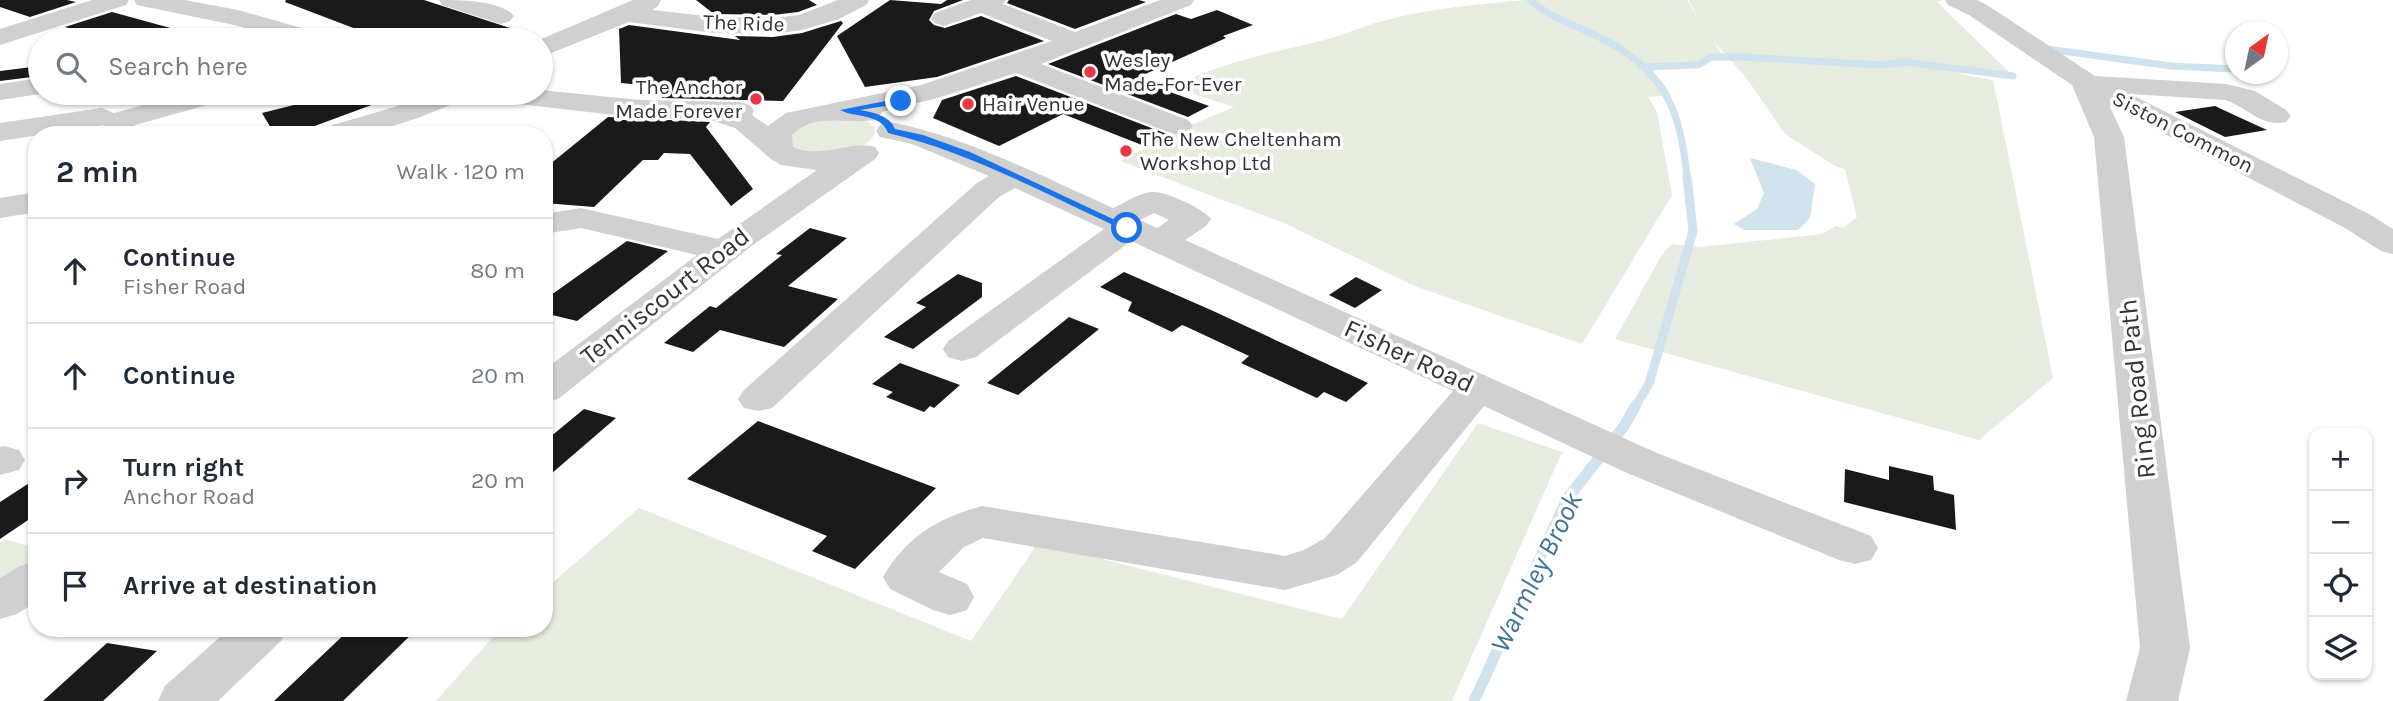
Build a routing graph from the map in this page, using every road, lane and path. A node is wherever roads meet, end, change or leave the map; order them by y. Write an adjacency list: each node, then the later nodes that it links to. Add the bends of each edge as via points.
1 (117, 0): 14 (street)
2 (146, 0): 10 (street)
3 (203, 0): 10 (street)
4 (451, 0): 11 (street)
5 (651, 0): 12 (street)
6 (856, 0): 12 (street, The Ride, via 829,15 788,26 742,28)
7 (1182, 0): 18 (street)
8 (988, 2): 13 (street); 18 (street)
9 (1968, 3): 21 (street, Siston Common)
10 (178, 8): 16 (street)
11 (496, 9)
12 (626, 14): 19 (street)
13 (944, 18)
14 (28, 28)
15 (28, 28): 17 (street)
16 (273, 28)
17 (0, 37)
18 (1074, 41): 20 (street)
19 (553, 44)
20 (1011, 65): 28 (street, via 901,101); 32 (street); 35 (street)
21 (2095, 75): 29 (street, via 2130,85 2227,92); 43 (street, Siston Common); 55 (street, Ring Road Path, via 2109,137 2155,536 2165,648)
22 (28, 88): 23 (street)
23 (0, 92)
24 (553, 100): 27 (street, via 640,110)
25 (176, 105): 30 (street)
26 (425, 105): 31 (street)
27 (713, 111): 28 (street); 36 (street, via 745,122)
28 (835, 111): 35 (street, via 873,115); 36 (street, via 811,114 786,125 775,139)
29 (2276, 116)
30 (108, 126)
31 (361, 126)
32 (1178, 126)
33 (28, 130): 34 (street)
34 (0, 132)
35 (879, 140): 36 (street, via 820,161); 37 (street, Fisher Road, via 966,154); 39 (street, Tenniscourt Road)
36 (779, 150): 39 (street, via 795,172)
37 (1013, 176): 42 (street, Fisher Road); 48 (street, via 988,190)
38 (28, 203): 40 (street)
39 (786, 204): 44 (street, Tenniscourt Road)
40 (0, 208)
41 (553, 223): 44 (street, via 581,218)
42 (1134, 230): 45 (street); 47 (street, Fisher Road)
43 (2393, 244)
44 (722, 250): 46 (street, Tenniscourt Road)
45 (962, 349)
46 (553, 383)
47 (1478, 388): 49 (street, Fisher Road, via 1642,463); 51 (street, via 1341,550 1320,563 1285,573 982,522 958,528 907,577)
48 (758, 399)
49 (1855, 548)
50 (28, 584): 52 (street)
51 (950, 597)
52 (0, 601)
53 (253, 637): 54 (street)
54 (184, 701)
55 (2152, 701)

